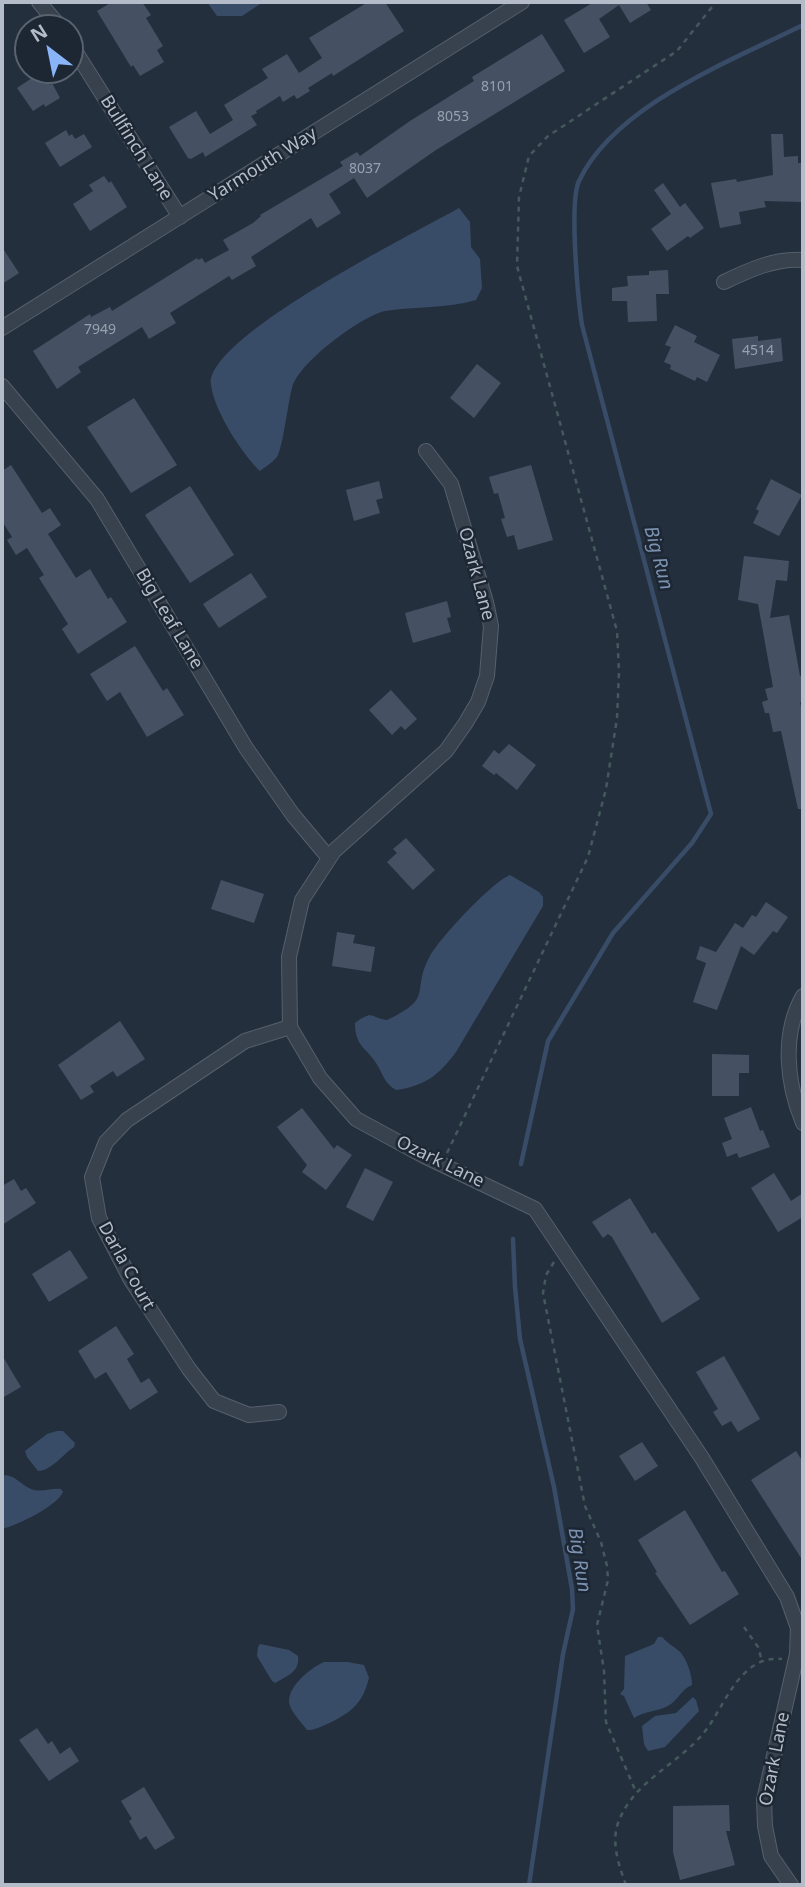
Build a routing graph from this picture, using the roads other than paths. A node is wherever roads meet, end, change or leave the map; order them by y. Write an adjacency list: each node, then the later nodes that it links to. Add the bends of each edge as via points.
1 (522, 2): 3 (street, Yarmouth Way)
2 (84, 65): 3 (street, Bullfinch Lane)
3 (180, 217): 6 (street, Yarmouth Way)
4 (803, 260): 5 (street, via 757,266)
5 (724, 282)
6 (2, 328)
7 (2, 386): 9 (street, Big Leaf Lane, via 97,499 246,748)
8 (426, 451): 9 (street, Ozark Lane, via 451,484 486,602 491,626 487,676 478,702 446,751)
9 (329, 858): 11 (street, Ozark Lane, via 302,900 289,957)
10 (803, 996): 12 (street, via 788,1060 793,1097)
11 (290, 1027): 13 (street, Darla Court, via 245,1041 127,1120 106,1142 92,1177 99,1218 131,1280 197,1380 214,1401 249,1415); 14 (street, Ozark Lane, via 320,1078 356,1119 535,1209 702,1458 787,1597 797,1628 795,1659 764,1800 771,1856)
12 (803, 1123)
13 (279, 1412)
14 (791, 1885)

